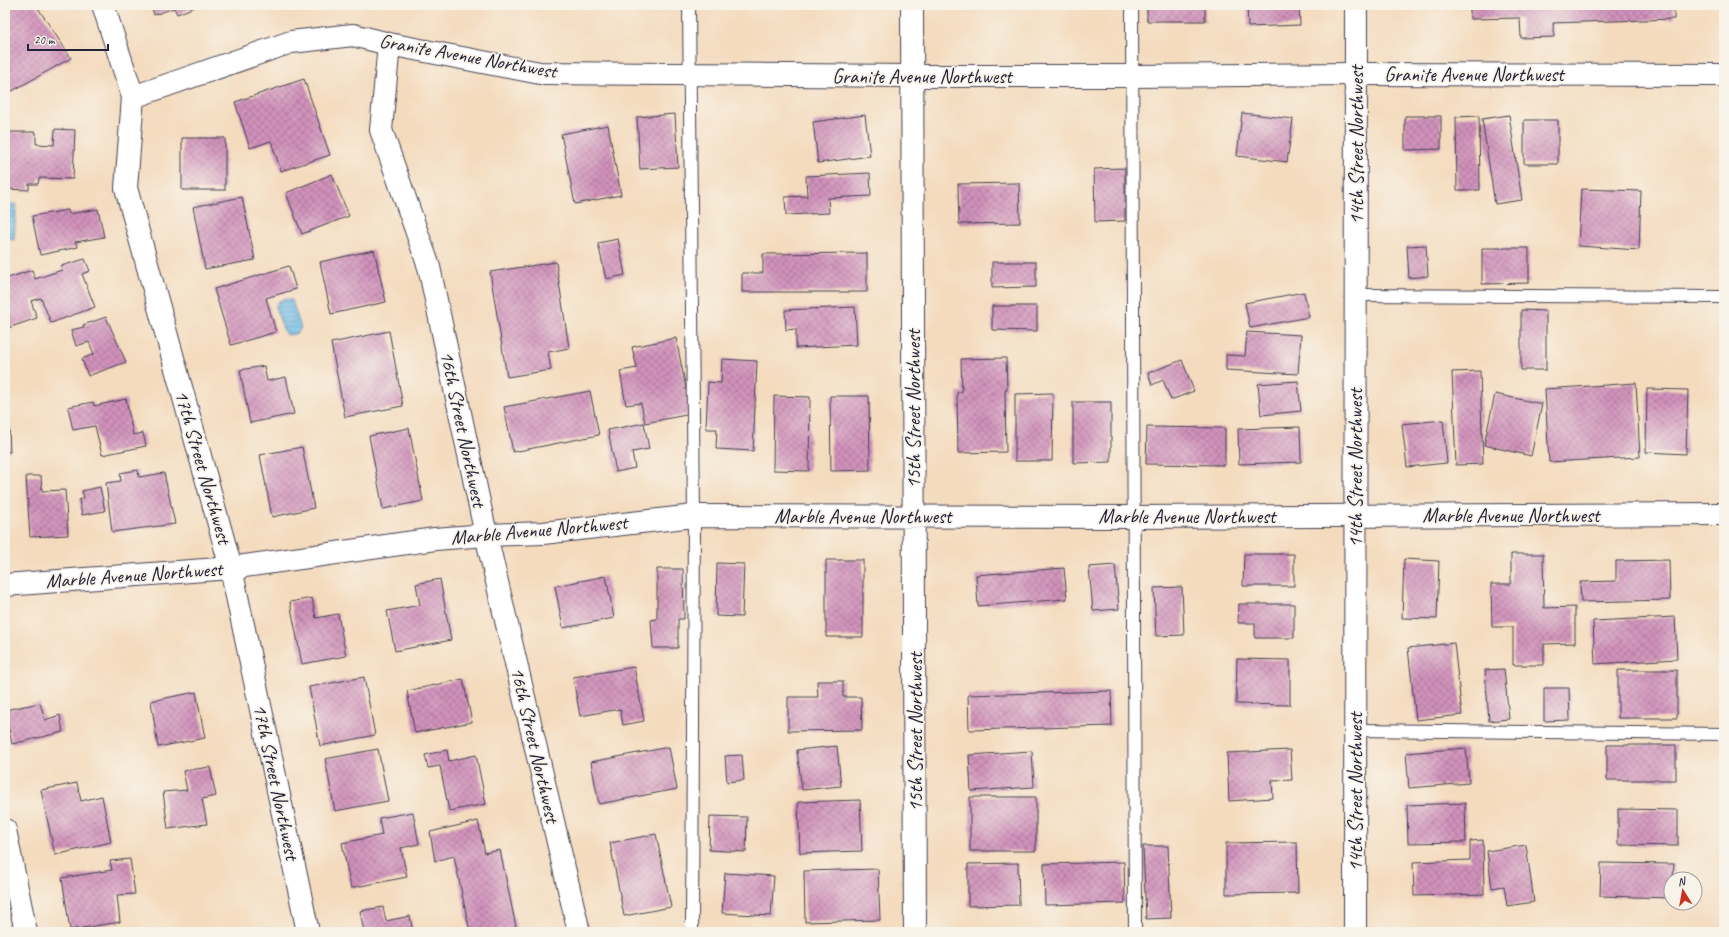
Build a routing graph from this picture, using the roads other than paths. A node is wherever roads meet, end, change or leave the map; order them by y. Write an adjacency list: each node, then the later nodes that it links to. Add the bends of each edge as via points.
1 (103, 5): 12 (street, 17th Street Northwest)
2 (689, 5): 7 (lane)
3 (912, 5): 10 (street, 15th Street Northwest)
4 (1132, 5): 11 (lane)
5 (1356, 5): 8 (street, 14th Street Northwest)
6 (389, 44): 7 (street, Granite Avenue Northwest, via 540,73); 12 (street, Granite Avenue Northwest, via 353,35 291,42); 20 (street, 16th Street Northwest, via 381,130 429,267)
7 (689, 74): 10 (street, Granite Avenue Northwest); 17 (lane)
8 (1356, 74): 9 (street, Granite Avenue Northwest); 11 (street, Granite Avenue Northwest); 13 (street, 14th Street Northwest)
9 (1724, 75)
10 (912, 76): 11 (street, Granite Avenue Northwest); 18 (street, 15th Street Northwest)
11 (1132, 76): 19 (lane)
12 (134, 97): 21 (street, 17th Street Northwest, via 126,188)
13 (1356, 295): 14 (lane); 16 (street, 14th Street Northwest)
14 (1724, 297)
15 (1724, 514): 16 (street, Marble Avenue Northwest)
16 (1355, 515): 19 (street, Marble Avenue Northwest); 23 (street, 14th Street Northwest)
17 (694, 516): 18 (street, Marble Avenue Northwest); 20 (street, Marble Avenue Northwest, via 543,533); 29 (lane)
18 (915, 516): 19 (street, Marble Avenue Northwest); 30 (street, 15th Street Northwest)
19 (1134, 517): 31 (lane)
20 (486, 535): 21 (street, Marble Avenue Northwest, via 435,539); 28 (street, 16th Street Northwest)
21 (231, 568): 22 (street, Marble Avenue Northwest); 27 (street, 17th Street Northwest)
22 (5, 585)
23 (1355, 730): 24 (lane); 32 (street, 14th Street Northwest)
24 (1724, 734)
25 (5, 830): 26 (street)
26 (26, 932)
27 (308, 932)
28 (579, 932)
29 (692, 932)
30 (915, 932)
31 (1134, 932)
32 (1355, 932)

